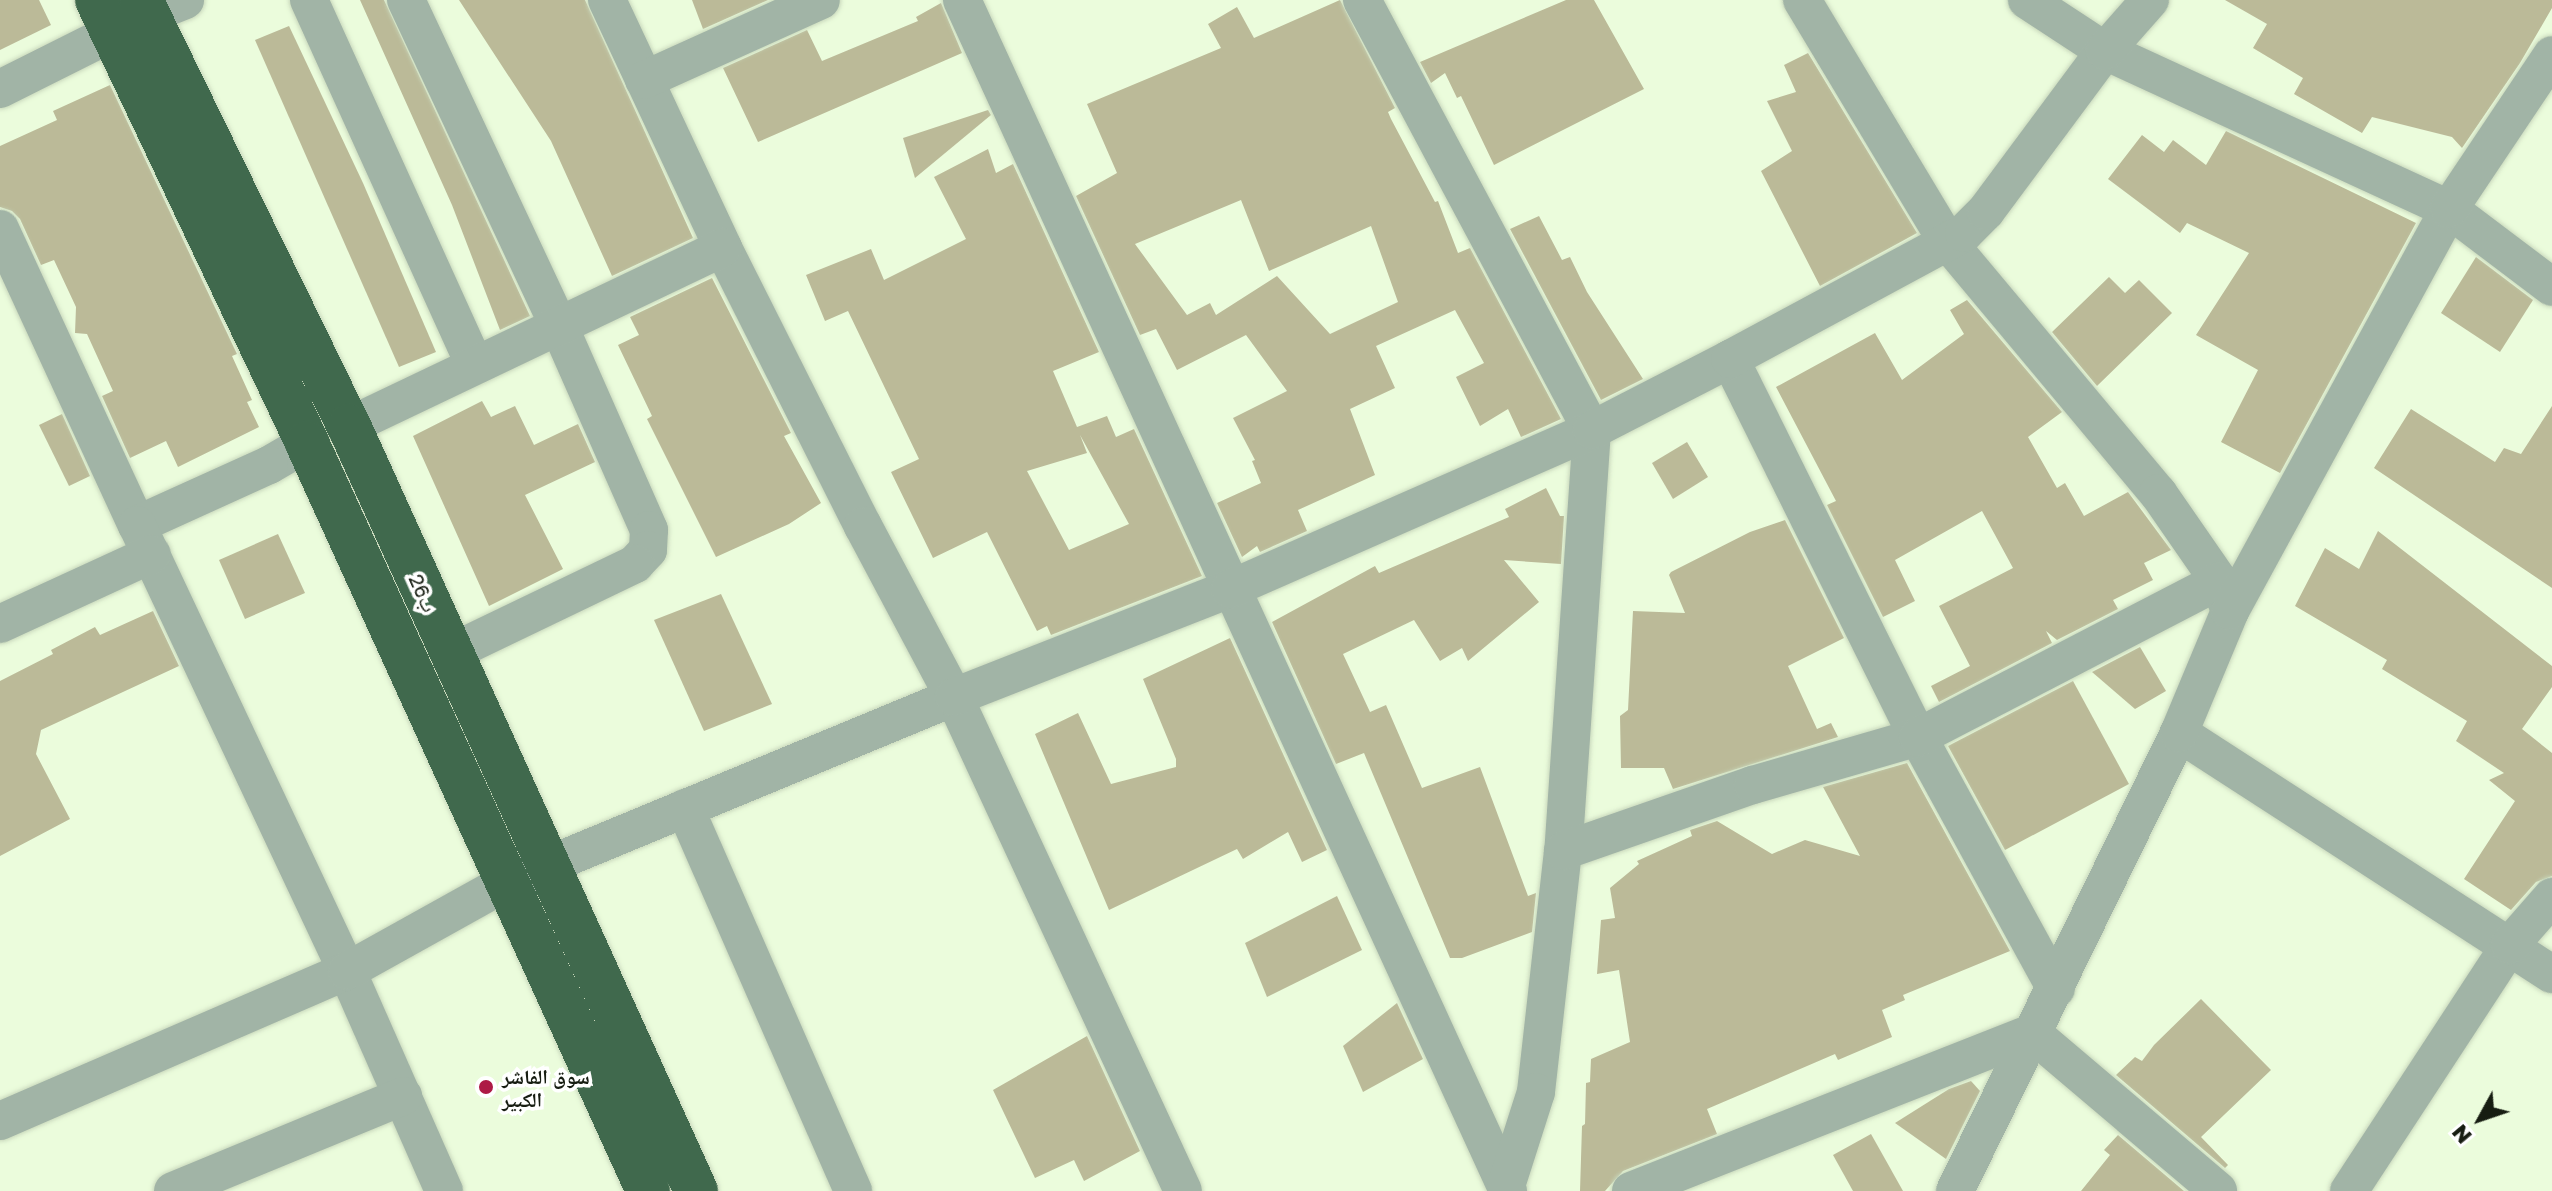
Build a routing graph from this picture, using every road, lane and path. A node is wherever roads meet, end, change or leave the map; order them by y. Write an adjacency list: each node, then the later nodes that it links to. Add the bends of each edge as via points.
1 (309, 0): 22 (street)
2 (406, 0): 20 (street)
3 (607, 0): 13 (street)
4 (821, 0): 13 (street)
5 (962, 0): 27 (street)
6 (1362, 0): 24 (street)
7 (1802, 0): 17 (street)
8 (2027, 0): 11 (street)
9 (2150, 0): 11 (street)
10 (136, 10): 14 (street); 23 (highway, 26ب); 25 (highway)
11 (2105, 51): 15 (street); 17 (street, via 1986,211 1964,233)
12 (2552, 55): 15 (street)
13 (644, 80): 18 (street)
14 (0, 89)
15 (2449, 209): 19 (street); 28 (street)
16 (0, 229): 26 (street)
17 (1947, 241): 21 (street); 28 (street, via 2158,493)
18 (723, 248): 20 (street); 31 (street)
19 (2552, 287)
20 (559, 326): 22 (street); 30 (street, via 649,530 648,550 635,564)
21 (1730, 359): 24 (street); 33 (street)
22 (474, 364): 23 (street)
23 (349, 426): 30 (highway, 26ب)
24 (1592, 430): 27 (street); 35 (street)
25 (307, 443): 26 (street); 37 (highway)
26 (144, 539): 29 (street); 40 (street)
27 (1230, 589): 31 (street); 46 (street)
28 (2224, 596): 32 (street); 33 (street)
29 (0, 624)
30 (450, 653): 36 (highway, 26ب)
31 (954, 697): 34 (street); 52 (street)
32 (2179, 733): 39 (street); 42 (street)
33 (1918, 737): 35 (street, via 1767,780); 42 (street)
34 (685, 808): 36 (street); 51 (street)
35 (1563, 851): 46 (street, via 1536,1092)
36 (548, 864): 37 (street); 50 (highway, 26ب)
37 (505, 883): 40 (street); 49 (highway)
38 (2552, 897): 39 (street)
39 (2510, 945): 41 (street); 56 (street)
40 (347, 971): 44 (street); 45 (street)
41 (2552, 974)
42 (2056, 989): 43 (street)
43 (2032, 1033): 53 (street); 54 (street); 55 (street)
44 (403, 1096): 47 (street); 48 (street)
45 (0, 1121)
46 (1507, 1188)
47 (173, 1191)
48 (444, 1191)
49 (648, 1191)
50 (696, 1191)
51 (853, 1191)
52 (1183, 1191)
53 (1631, 1191)
54 (1955, 1191)
55 (2218, 1191)
56 (2349, 1191)

